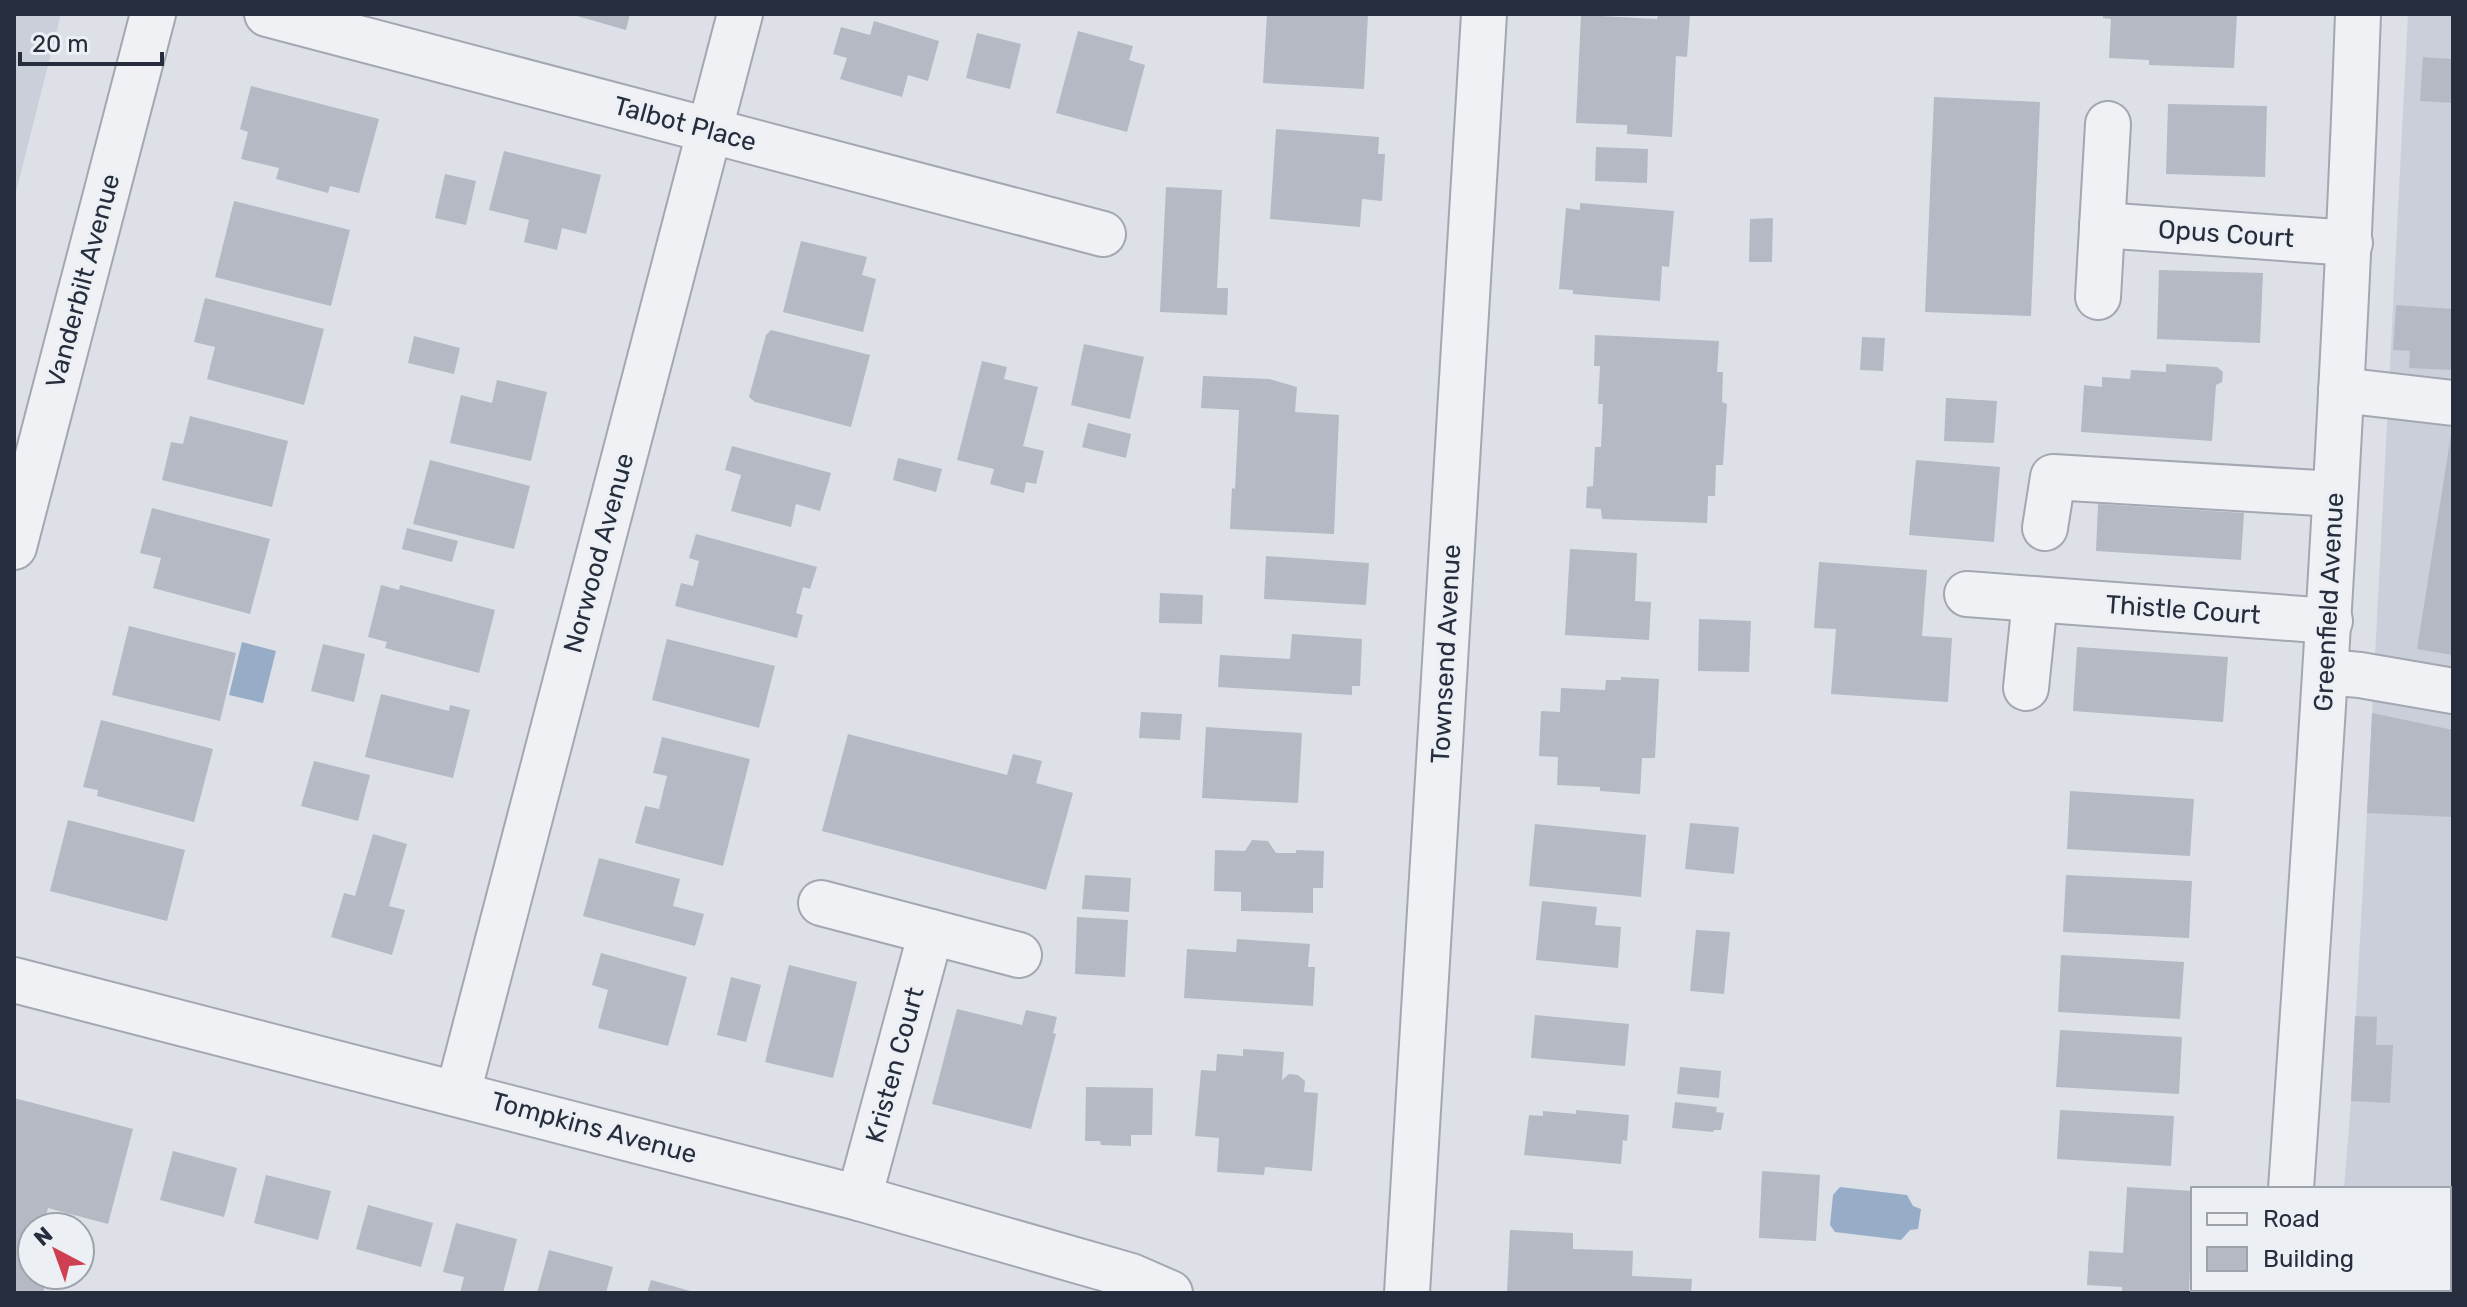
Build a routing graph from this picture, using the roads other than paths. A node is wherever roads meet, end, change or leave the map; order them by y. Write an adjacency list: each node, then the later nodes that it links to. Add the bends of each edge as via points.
1 (153, 14): 16 (street, Vanderbilt Avenue)
2 (267, 14): 7 (street, Talbot Place)
3 (740, 14): 7 (street, Norwood Avenue)
4 (1484, 14): 31 (street, Townsend Avenue)
5 (2358, 14): 10 (street, Greenfield Avenue)
6 (2108, 124): 8 (street)
7 (710, 131): 9 (street, Talbot Place); 27 (street, Norwood Avenue)
8 (2102, 225): 10 (street, Opus Court); 11 (street)
9 (1103, 234)
10 (2350, 243): 12 (street, Greenfield Avenue)
11 (2098, 297)
12 (2341, 390): 13 (street); 14 (street, Greenfield Avenue)
13 (2453, 403)
14 (2335, 494): 15 (street, via 2053,477); 19 (street, Greenfield Avenue)
15 (2045, 528)
16 (14, 547)
17 (1967, 594): 18 (street, Thistle Court)
18 (2035, 600): 19 (street, Thistle Court); 21 (street)
19 (2330, 621): 20 (street, Greenfield Avenue)
20 (2327, 672): 22 (street); 28 (street, Greenfield Avenue)
21 (2026, 688)
22 (2453, 691)
23 (821, 903): 24 (street)
24 (931, 932): 25 (street); 29 (street, Kristen Court)
25 (1019, 955)
26 (14, 980): 27 (street, Tompkins Avenue)
27 (458, 1093): 29 (street, Tompkins Avenue)
28 (2291, 1187)
29 (859, 1198): 30 (street, Tompkins Avenue, via 1131,1276)
30 (1170, 1293)
31 (1407, 1293)

